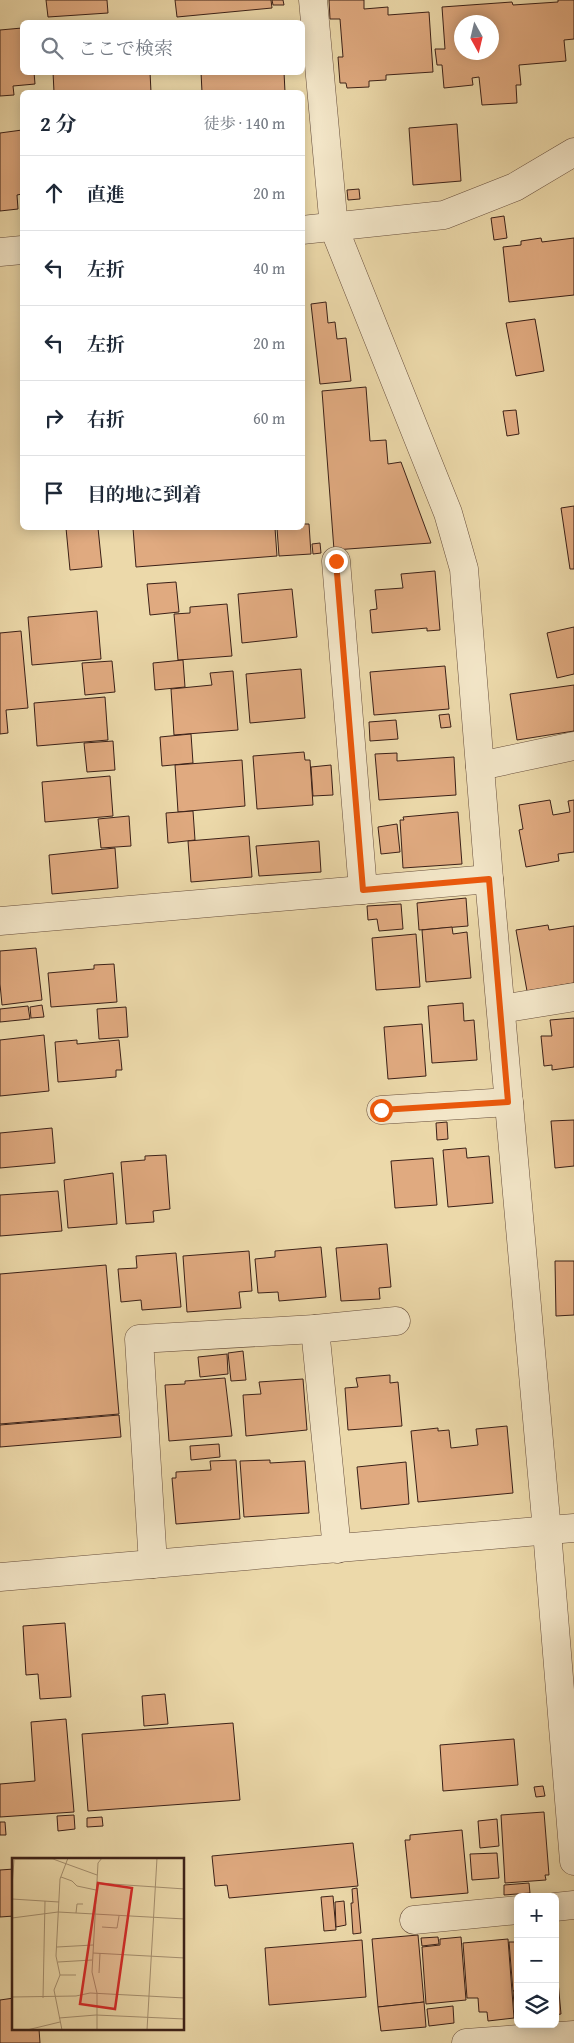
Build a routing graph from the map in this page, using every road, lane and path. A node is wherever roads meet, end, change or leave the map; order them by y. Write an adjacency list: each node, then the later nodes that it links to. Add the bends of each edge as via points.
1 (313, 0): 3 (street)
2 (574, 152): 3 (street, via 516,187 444,215)
3 (334, 228): 4 (street); 9 (street, via 448,513 464,569)
4 (305, 230)
5 (20, 250): 6 (street)
6 (0, 252)
7 (336, 561): 11 (street)
8 (574, 746): 9 (street)
9 (480, 766): 10 (street)
10 (489, 879): 11 (street); 14 (street)
11 (363, 890): 12 (street)
12 (0, 920)
13 (574, 997): 14 (street)
14 (501, 1009): 15 (street)
15 (508, 1102): 16 (street); 20 (street)
16 (381, 1110)
17 (396, 1321): 18 (street)
18 (315, 1329): 21 (street); 22 (street, via 139,1339)
19 (574, 1528): 20 (street)
20 (547, 1531): 21 (street); 24 (street)
21 (337, 1549): 22 (street)
22 (153, 1564): 23 (street)
23 (0, 1577)
24 (574, 1861)
25 (574, 1905): 26 (street)
26 (559, 1907)
27 (514, 1910): 28 (street)
28 (414, 1920)
29 (574, 2035): 30 (street)
30 (466, 2043)

